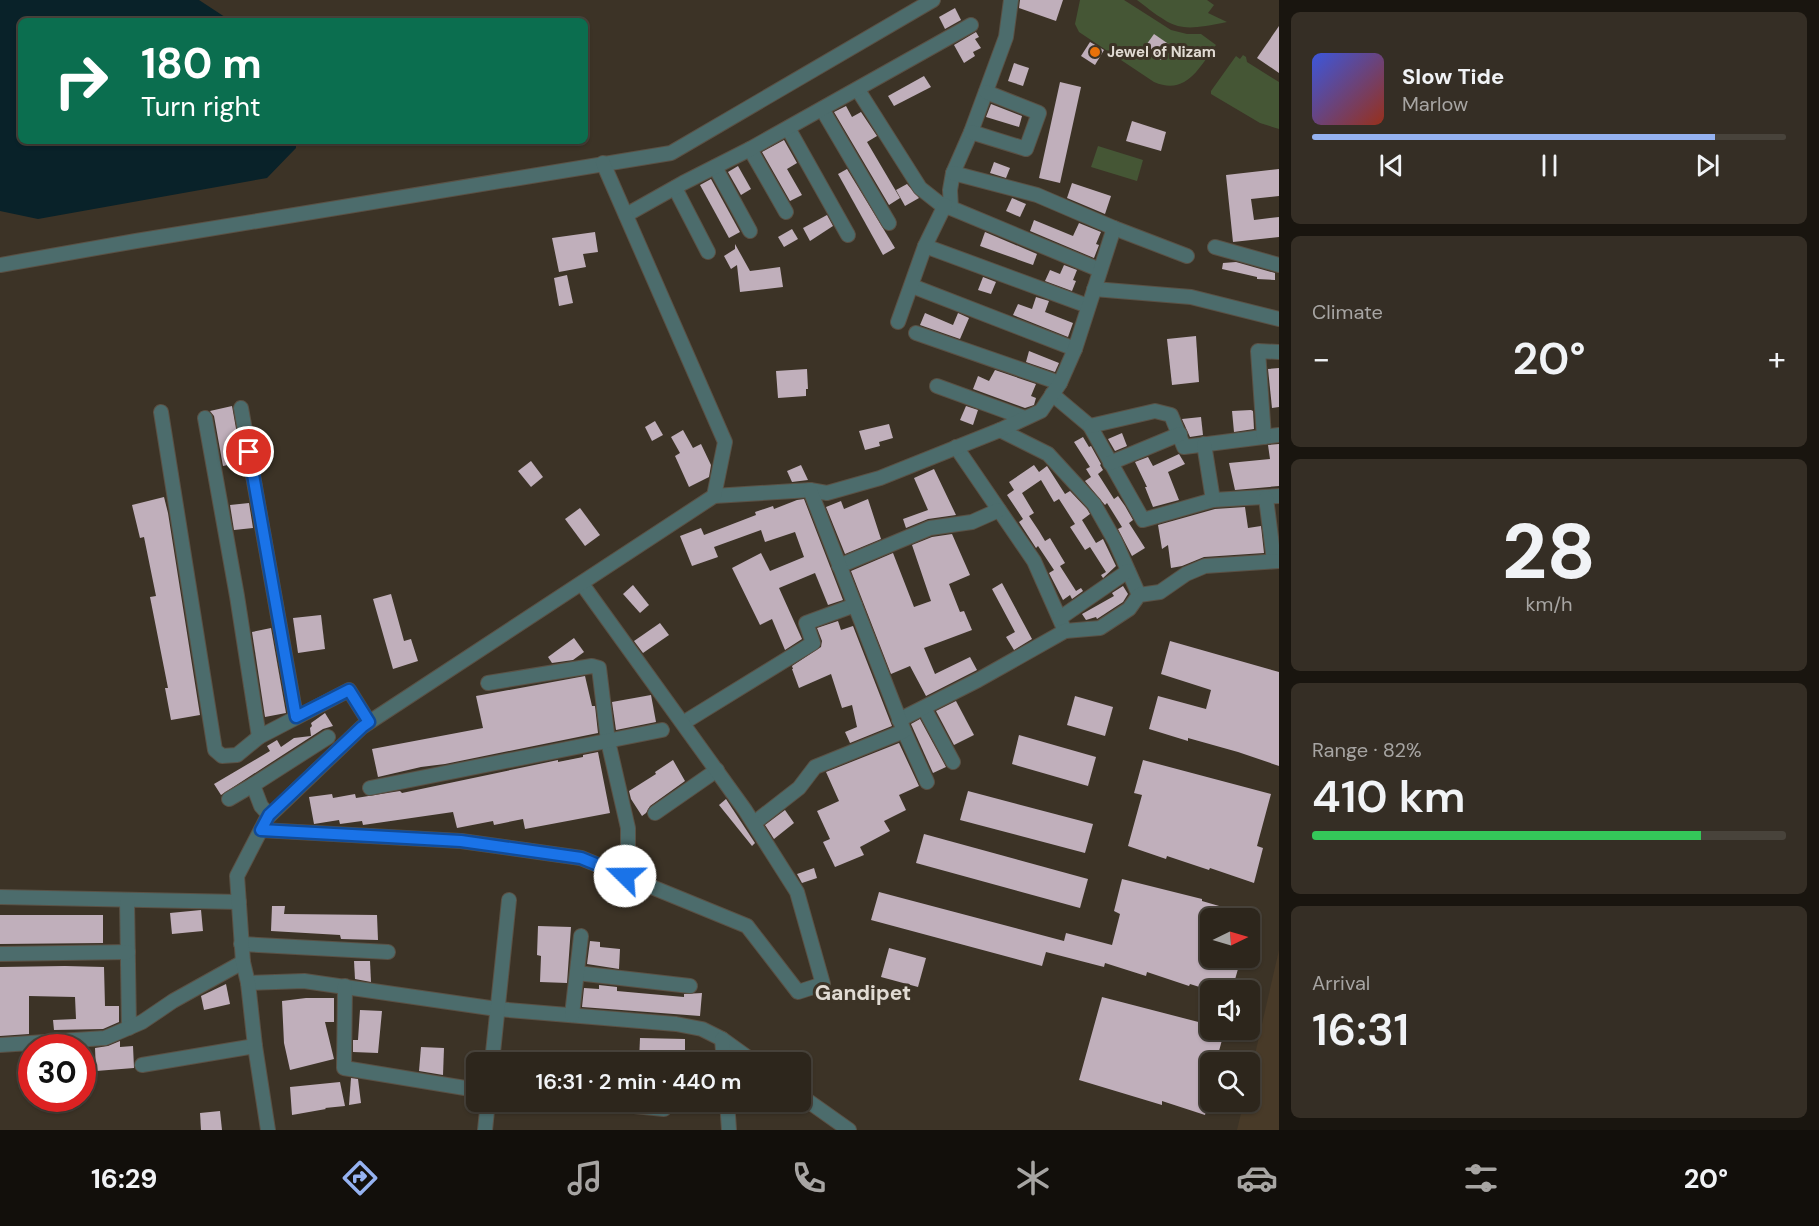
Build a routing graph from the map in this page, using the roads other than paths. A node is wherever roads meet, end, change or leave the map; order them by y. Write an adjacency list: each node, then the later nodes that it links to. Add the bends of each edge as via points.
1 (933, 0): 10 (street, via 671,153)
2 (1011, 0): 5 (street, via 1006,37)
3 (971, 25): 4 (street)
4 (858, 90): 6 (street); 14 (street, via 920,188)
5 (986, 92): 8 (street); 8 (street, via 1039,113 1026,149)
6 (822, 109): 7 (street); 17 (street)
7 (788, 128): 9 (street); 20 (street)
8 (971, 132): 12 (street)
9 (750, 149): 11 (street); 15 (street)
10 (603, 163): 16 (street); 25 (street)
11 (715, 166): 13 (street); 19 (street)
12 (953, 173): 14 (street); 18 (street, via 1037,195)
13 (675, 188): 16 (street); 23 (street)
14 (945, 205): 21 (street); 27 (street)
15 (786, 212)
16 (626, 215): 51 (street, via 725,442)
17 (889, 223)
18 (1114, 228): 24 (street); 27 (street)
19 (750, 231)
20 (848, 235)
21 (925, 246): 28 (street); 30 (street)
22 (1215, 247): 26 (street)
23 (708, 252)
24 (1187, 256)
25 (0, 265)
26 (1279, 265)
27 (1100, 270): 29 (street)
28 (912, 286): 32 (street); 34 (street)
29 (1094, 289): 30 (street); 31 (street, via 1191,297)
30 (1088, 306): 34 (street)
31 (1279, 319)
32 (898, 322)
33 (916, 333): 37 (street)
34 (1075, 349): 37 (street)
35 (1279, 352): 46 (street, via 1258,351)
36 (937, 386): 41 (street)
37 (1056, 388): 41 (street, via 1041,411); 42 (street)
38 (242, 408): 64 (street)
39 (161, 412): 69 (street, via 214,750 222,756 237,755)
40 (205, 418): 69 (street)
41 (1025, 418): 43 (street)
42 (1090, 426): 44 (street, via 1155,411 1171,415); 49 (street)
43 (1000, 430): 48 (street); 57 (street, via 1048,454 1094,504)
44 (1180, 434): 47 (street, via 1184,447); 49 (street)
45 (1279, 435): 46 (street)
46 (1264, 437): 47 (street)
47 (1204, 444): 53 (street)
48 (956, 447): 50 (street, via 880,478 827,493); 54 (street)
49 (1110, 463): 53 (street, via 1143,520)
50 (810, 490): 51 (street); 56 (street)
51 (714, 496): 58 (street)
52 (1273, 497): 53 (street); 55 (street)
53 (1213, 500)
54 (999, 510): 56 (street, via 972,522 930,528); 61 (street, via 1034,561)
55 (1276, 561): 59 (street, via 1205,566 1160,592)
56 (839, 566): 60 (street)
57 (1128, 571): 59 (street); 61 (street)
58 (582, 584): 65 (street); 66 (street)
59 (1139, 595): 61 (street, via 1128,609 1100,628)
60 (855, 606): 66 (street, via 806,623 813,643); 67 (street)
61 (1062, 625): 63 (street, via 978,680)
62 (488, 683): 71 (street, via 599,668)
63 (924, 708): 67 (street); 72 (street)
64 (296, 717): 65 (street, via 349,690); 69 (street)
65 (369, 722): 79 (street)
66 (683, 723): 73 (street)
67 (902, 726): 74 (street); 80 (street, via 815,767 799,788)
68 (662, 730): 71 (street)
69 (259, 737)
70 (328, 737): 75 (street)
71 (608, 741): 76 (street); 82 (street, via 628,828)
72 (952, 762)
73 (717, 770): 78 (street); 80 (street)
74 (927, 783)
75 (253, 785): 77 (street); 79 (street)
76 (370, 788)
77 (229, 799)
78 (655, 813)
79 (269, 815): 81 (street)
80 (754, 823): 82 (street, via 797,892 823,984 798,992 747,926)
81 (261, 830): 82 (street, via 461,841 581,858); 86 (street, via 237,876)
82 (625, 876)
83 (0, 897): 84 (street)
84 (127, 900): 86 (street); 89 (street)
85 (509, 900): 97 (street)
86 (238, 902): 88 (street)
87 (581, 936): 93 (street)
88 (241, 944): 90 (street); 92 (street)
89 (128, 952): 91 (street); 99 (street)
90 (388, 952)
91 (0, 954)
92 (243, 962): 94 (street); 99 (street)
93 (577, 973): 96 (street); 98 (street)
94 (248, 983): 95 (street, via 304,981); 102 (street)
95 (345, 986): 97 (street); 107 (street, via 344,1068)
96 (690, 986)
97 (497, 1009): 98 (street); 103 (street)
98 (572, 1015): 100 (street, via 676,1024 702,1029)
99 (129, 1028): 101 (street, via 105,1038)
100 (722, 1039): 104 (street); 105 (street)
101 (0, 1045)
102 (255, 1046): 106 (street); 111 (street)
103 (493, 1052)
104 (723, 1052)
105 (740, 1052)
106 (142, 1065)
107 (466, 1088)
108 (811, 1103): 114 (street)
109 (487, 1112): 112 (street)
110 (728, 1112): 113 (street)
111 (268, 1130)
112 (485, 1130)
113 (729, 1130)
114 (849, 1130)

